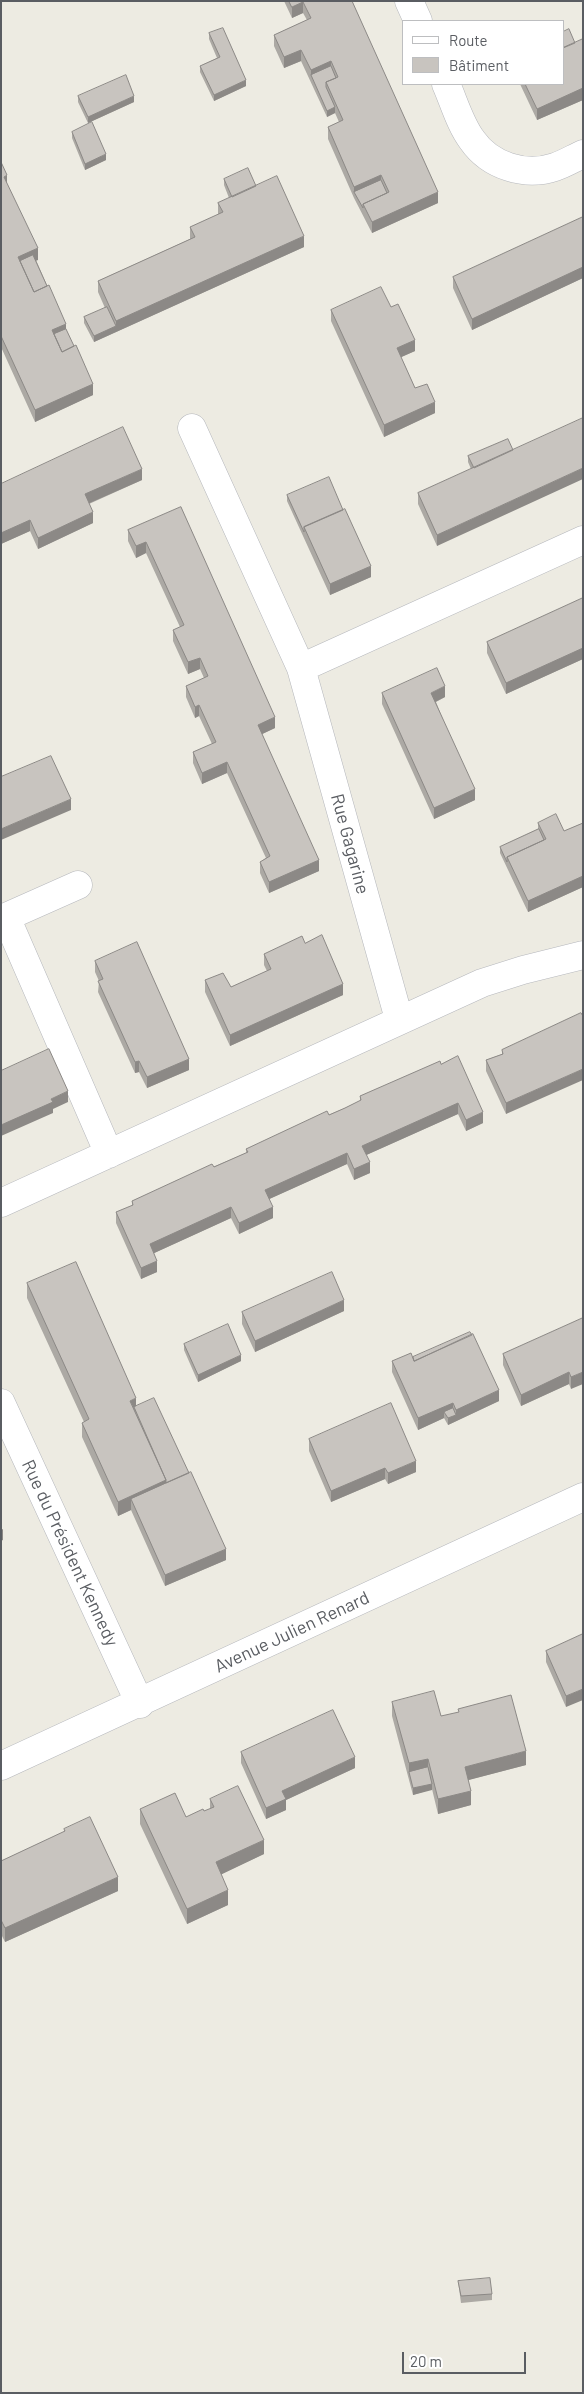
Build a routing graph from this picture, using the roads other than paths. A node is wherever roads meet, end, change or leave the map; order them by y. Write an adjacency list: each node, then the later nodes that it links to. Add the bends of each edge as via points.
1 (409, 1): 2 (street)
2 (418, 20)
3 (446, 85): 4 (street, via 471,140 492,160 515,169 540,170)
4 (583, 154)
5 (192, 428): 7 (street, Rue Gagarine)
6 (583, 540): 7 (street)
7 (301, 668): 10 (street, Rue Gagarine)
8 (78, 885): 11 (street, via 6,917)
9 (583, 955): 10 (street, via 482,983)
10 (399, 1020): 11 (street)
11 (109, 1154): 12 (street)
12 (1, 1203)
13 (1, 1403): 15 (street, Rue du Président Kennedy)
14 (583, 1497): 15 (street, Avenue Julien Renard)
15 (140, 1704): 16 (street, Avenue Julien Renard)
16 (1, 1766)

